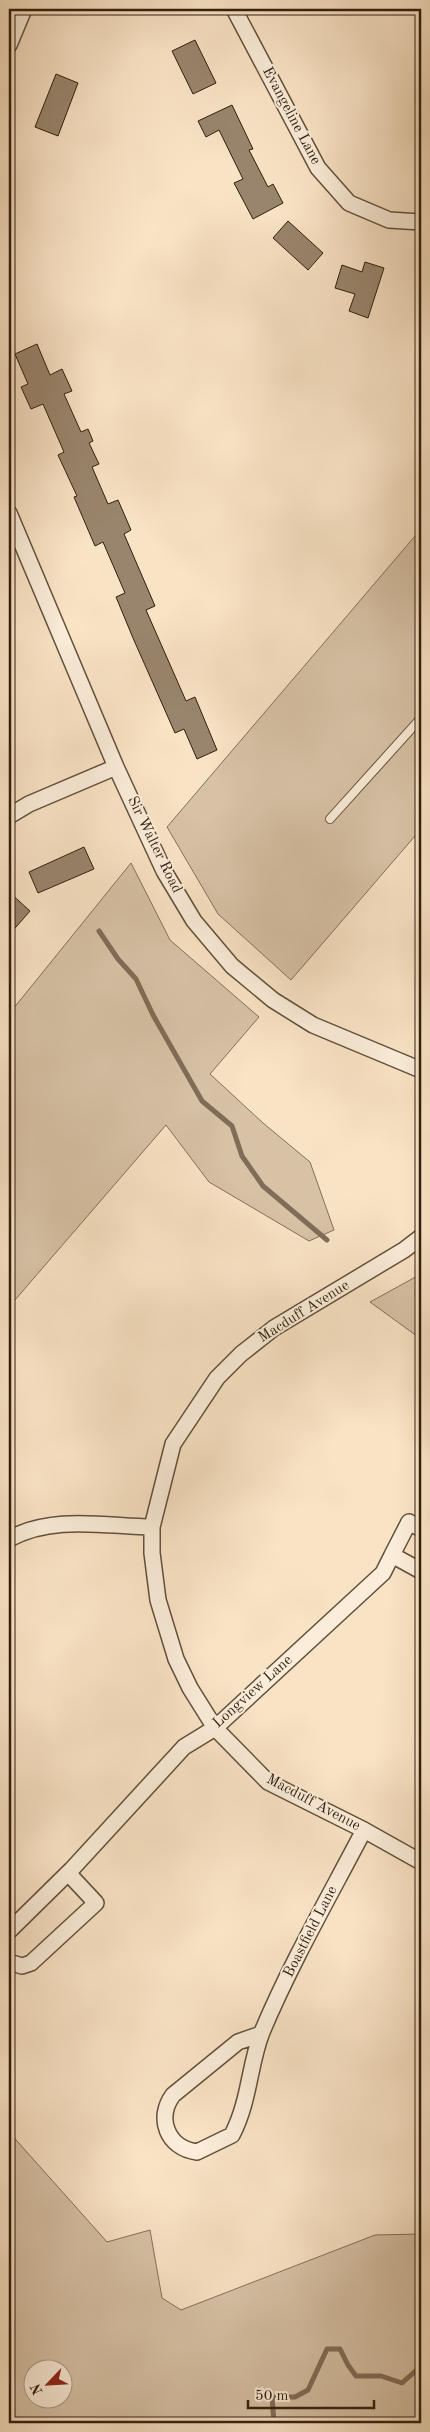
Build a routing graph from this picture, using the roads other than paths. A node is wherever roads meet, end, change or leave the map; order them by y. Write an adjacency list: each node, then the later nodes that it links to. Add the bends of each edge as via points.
1 (24, 9): 3 (street)
2 (234, 9): 4 (street, Evangeline Lane, via 318,168 349,203 389,220)
3 (9, 45)
4 (421, 222)
5 (9, 513): 7 (street, Sir Walter Road)
6 (421, 718): 9 (lane)
7 (116, 766): 8 (street); 10 (street, Sir Walter Road, via 164,871 194,921 232,966 273,1000 313,1025)
8 (9, 816)
9 (330, 820)
10 (421, 1070)
11 (421, 1237): 13 (street, Macduff Avenue, via 274,1328 217,1378 173,1444)
12 (415, 1525): 15 (street, Longview Lane)
13 (152, 1528): 14 (street, via 55,1523 26,1530); 17 (street, Macduff Avenue, via 154,1578 165,1630 190,1688)
14 (9, 1539)
15 (392, 1555): 16 (street); 17 (street, Longview Lane, via 383,1573)
16 (421, 1571)
17 (216, 1728): 18 (street, Macduff Avenue, via 268,1782); 20 (street, Longview Lane, via 184,1747)
18 (364, 1830): 19 (street, Macduff Avenue); 23 (street, Boastfield Lane, via 301,1949)
19 (421, 1862)
20 (68, 1873): 21 (street, Longview Lane); 22 (street, via 96,1904 31,1963 22,1966)
21 (9, 1931)
22 (9, 1962)
23 (262, 2034): 23 (street, Boastfield Lane, via 238,2042 173,2095 164,2116 166,2130 177,2145 197,2152 232,2135 243,2109)

